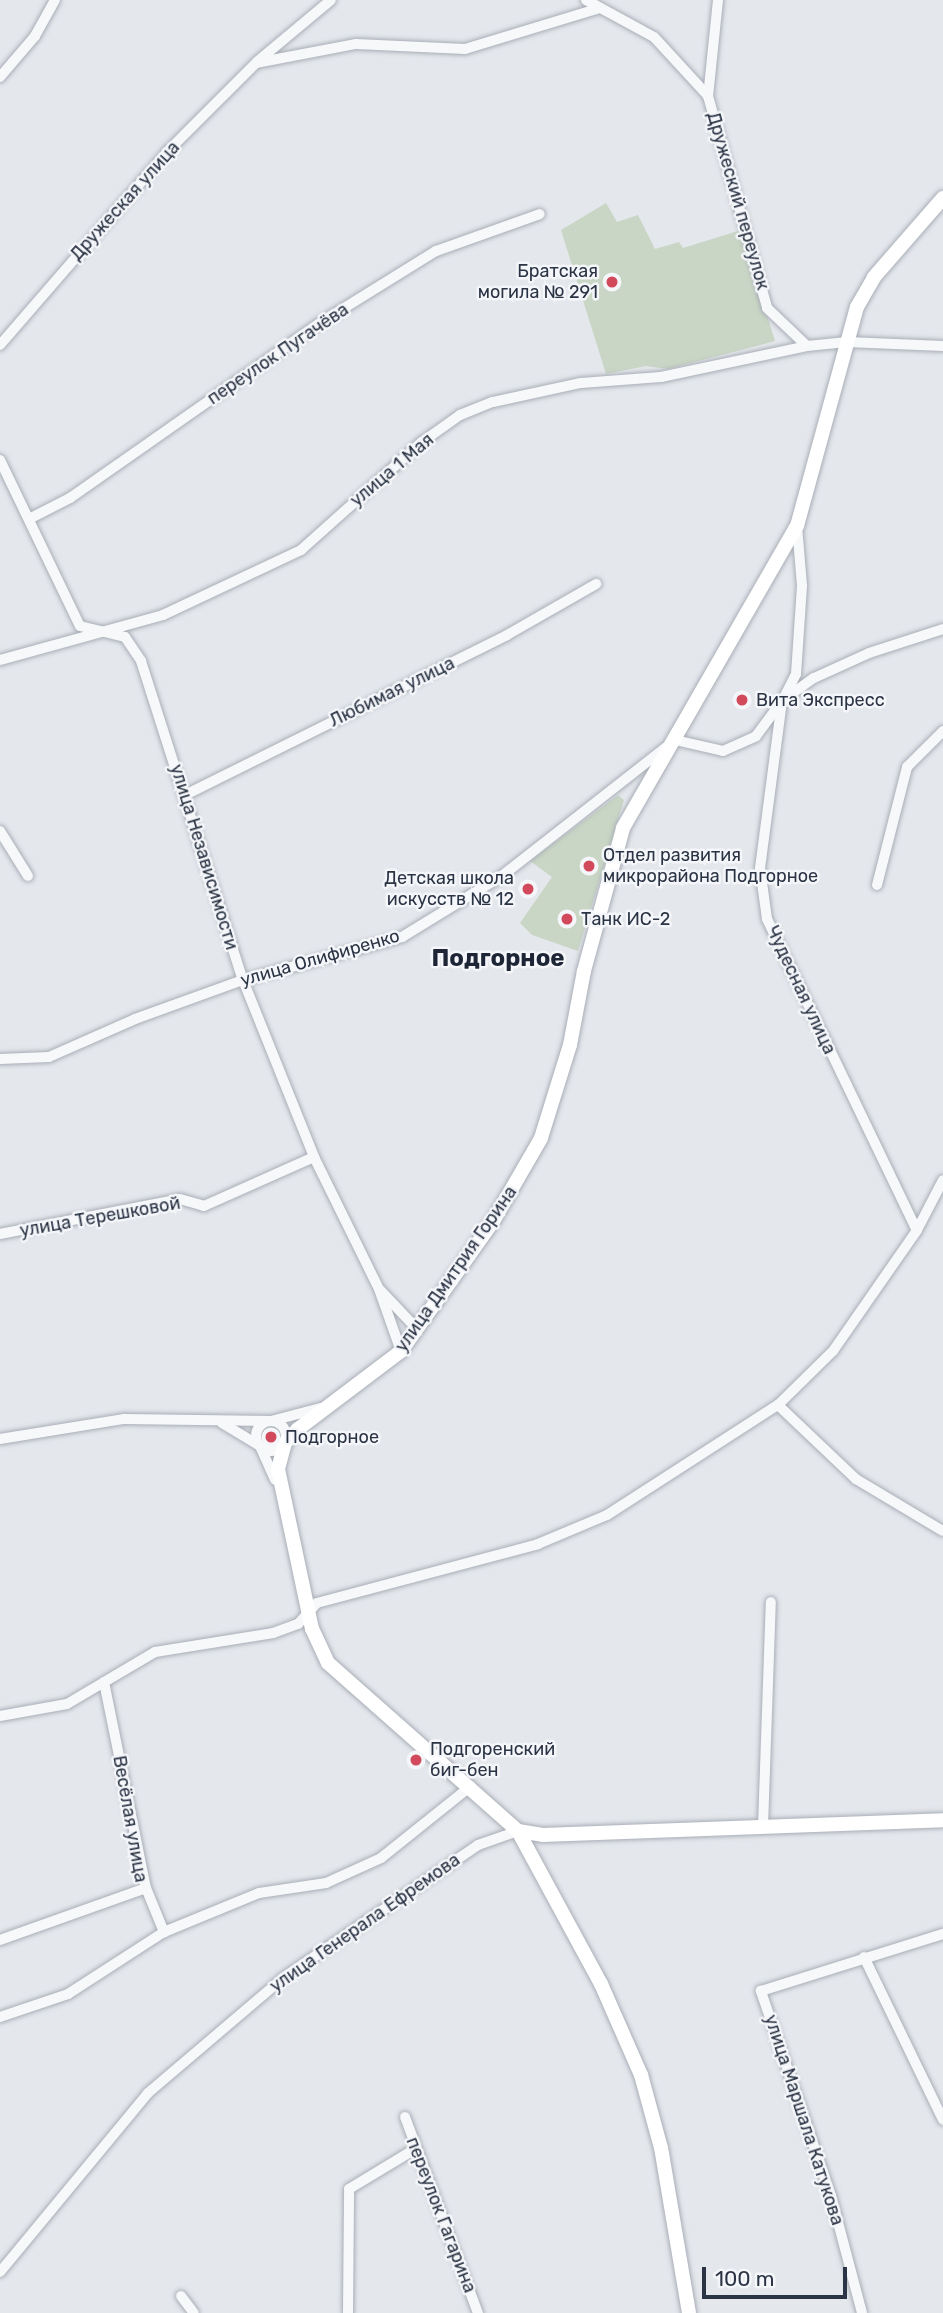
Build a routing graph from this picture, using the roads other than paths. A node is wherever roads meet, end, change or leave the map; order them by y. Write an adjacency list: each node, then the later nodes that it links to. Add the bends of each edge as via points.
1 (55, 0): 7 (street, via 35,36)
2 (331, 0): 6 (street, Дружеская улица)
3 (586, 0): 5 (street)
4 (718, 0): 8 (street, Дружеский переулок)
5 (600, 8): 6 (street, via 465,50 356,44); 8 (street, via 654,37)
6 (256, 63): 12 (street, Дружеская улица, via 167,152)
7 (0, 76)
8 (708, 96): 13 (street, Дружеский переулок, via 768,308)
9 (943, 198): 11 (street, via 874,277 857,307)
10 (540, 214): 16 (street, переулок Пугачёва, via 436,251 323,321 70,499)
11 (847, 342): 13 (street); 14 (street); 17 (street)
12 (0, 345)
13 (807, 346): 20 (street, улица 1 Мая, via 661,377 581,383 493,402 460,415 422,442 301,550 163,615)
14 (943, 346)
15 (0, 460): 16 (street, улица Независимости)
16 (29, 519): 20 (street, улица Независимости, via 80,626)
17 (797, 526): 22 (street, Чудесная улица, via 802,586 796,674); 24 (street)
18 (596, 584): 25 (street, Любимая улица, via 507,635)
19 (943, 629): 22 (street, via 869,653 814,678)
20 (104, 633): 21 (street, улица 1 Мая); 25 (street, улица Независимости, via 125,638 134,647)
21 (0, 660)
22 (782, 701): 24 (street, via 756,736 723,751); 33 (street, Чудесная улица, via 760,868 767,919)
23 (943, 731): 28 (street, via 906,767)
24 (675, 740): 29 (street, улица Олифиренко, via 503,875 402,937); 36 (street, улица Дмитрия Горина, via 623,828 584,971 570,1045 541,1138 492,1223)
25 (185, 795): 29 (street, улица Независимости)
26 (0, 831): 27 (street)
27 (28, 876)
28 (877, 885)
29 (243, 980): 30 (street, улица Олифиренко, via 135,1019 49,1057); 31 (street, улица Независимости)
30 (0, 1059)
31 (314, 1157): 34 (street, улица Терешковой, via 204,1206 180,1199); 35 (street, улица Независимости)
32 (943, 1180): 33 (street)
33 (917, 1230): 38 (street, via 833,1352)
34 (0, 1234)
35 (379, 1289): 36 (street); 37 (street)
36 (417, 1329): 37 (street, улица Дмитрия Горина)
37 (401, 1351): 39 (street, улица Дмитрия Горина)
38 (778, 1405): 46 (street, via 856,1479); 48 (street, via 607,1515 538,1544 317,1603)
39 (323, 1408): 41 (street, улица Дмитрия Горина); 43 (street)
40 (213, 1420): 41 (street, улица Дмитрия Горина); 42 (street, улица Дмитрия Горина, via 124,1419); 44 (street)
41 (271, 1421): 43 (street, via 284,1428); 44 (street, via 256,1432)
42 (0, 1439)
43 (285, 1443): 44 (street, via 273,1451); 45 (street, via 278,1469)
44 (260, 1446): 45 (street)
45 (280, 1492): 48 (street)
46 (943, 1531)
47 (771, 1602): 53 (street)
48 (309, 1613): 49 (street, via 298,1624 273,1633 155,1652); 51 (street, via 319,1647 340,1677)
49 (104, 1682): 50 (street, via 66,1704); 55 (street, Весёлая улица)
50 (0, 1716)
51 (471, 1786): 54 (street); 56 (street, via 381,1858 326,1883 259,1893)
52 (943, 1819): 53 (street, улица Генерала Ефремова)
53 (763, 1826): 54 (street, улица Генерала Ефремова, via 543,1835)
54 (518, 1831): 64 (street, улица Генерала Ефремова, via 478,1845 283,1978 148,2093); 69 (street, via 601,1984 641,2076 664,2160)
55 (146, 1888): 56 (street); 58 (street, Весёлая улица)
56 (164, 1932): 60 (street, via 68,1994)
57 (943, 1934): 59 (street, улица Маршала Катукова)
58 (0, 1940)
59 (864, 1957): 62 (street); 70 (street, улица Маршала Катукова, via 761,1991 831,2196)
60 (0, 2017)
61 (405, 2117): 63 (street, переулок Гагарина)
62 (943, 2120)
63 (415, 2149): 67 (street, via 349,2189); 68 (street, переулок Гагарина)
64 (0, 2272)
65 (181, 2296): 66 (street)
66 (194, 2313)
67 (348, 2313)
68 (478, 2313)
69 (689, 2313)
70 (862, 2313)

